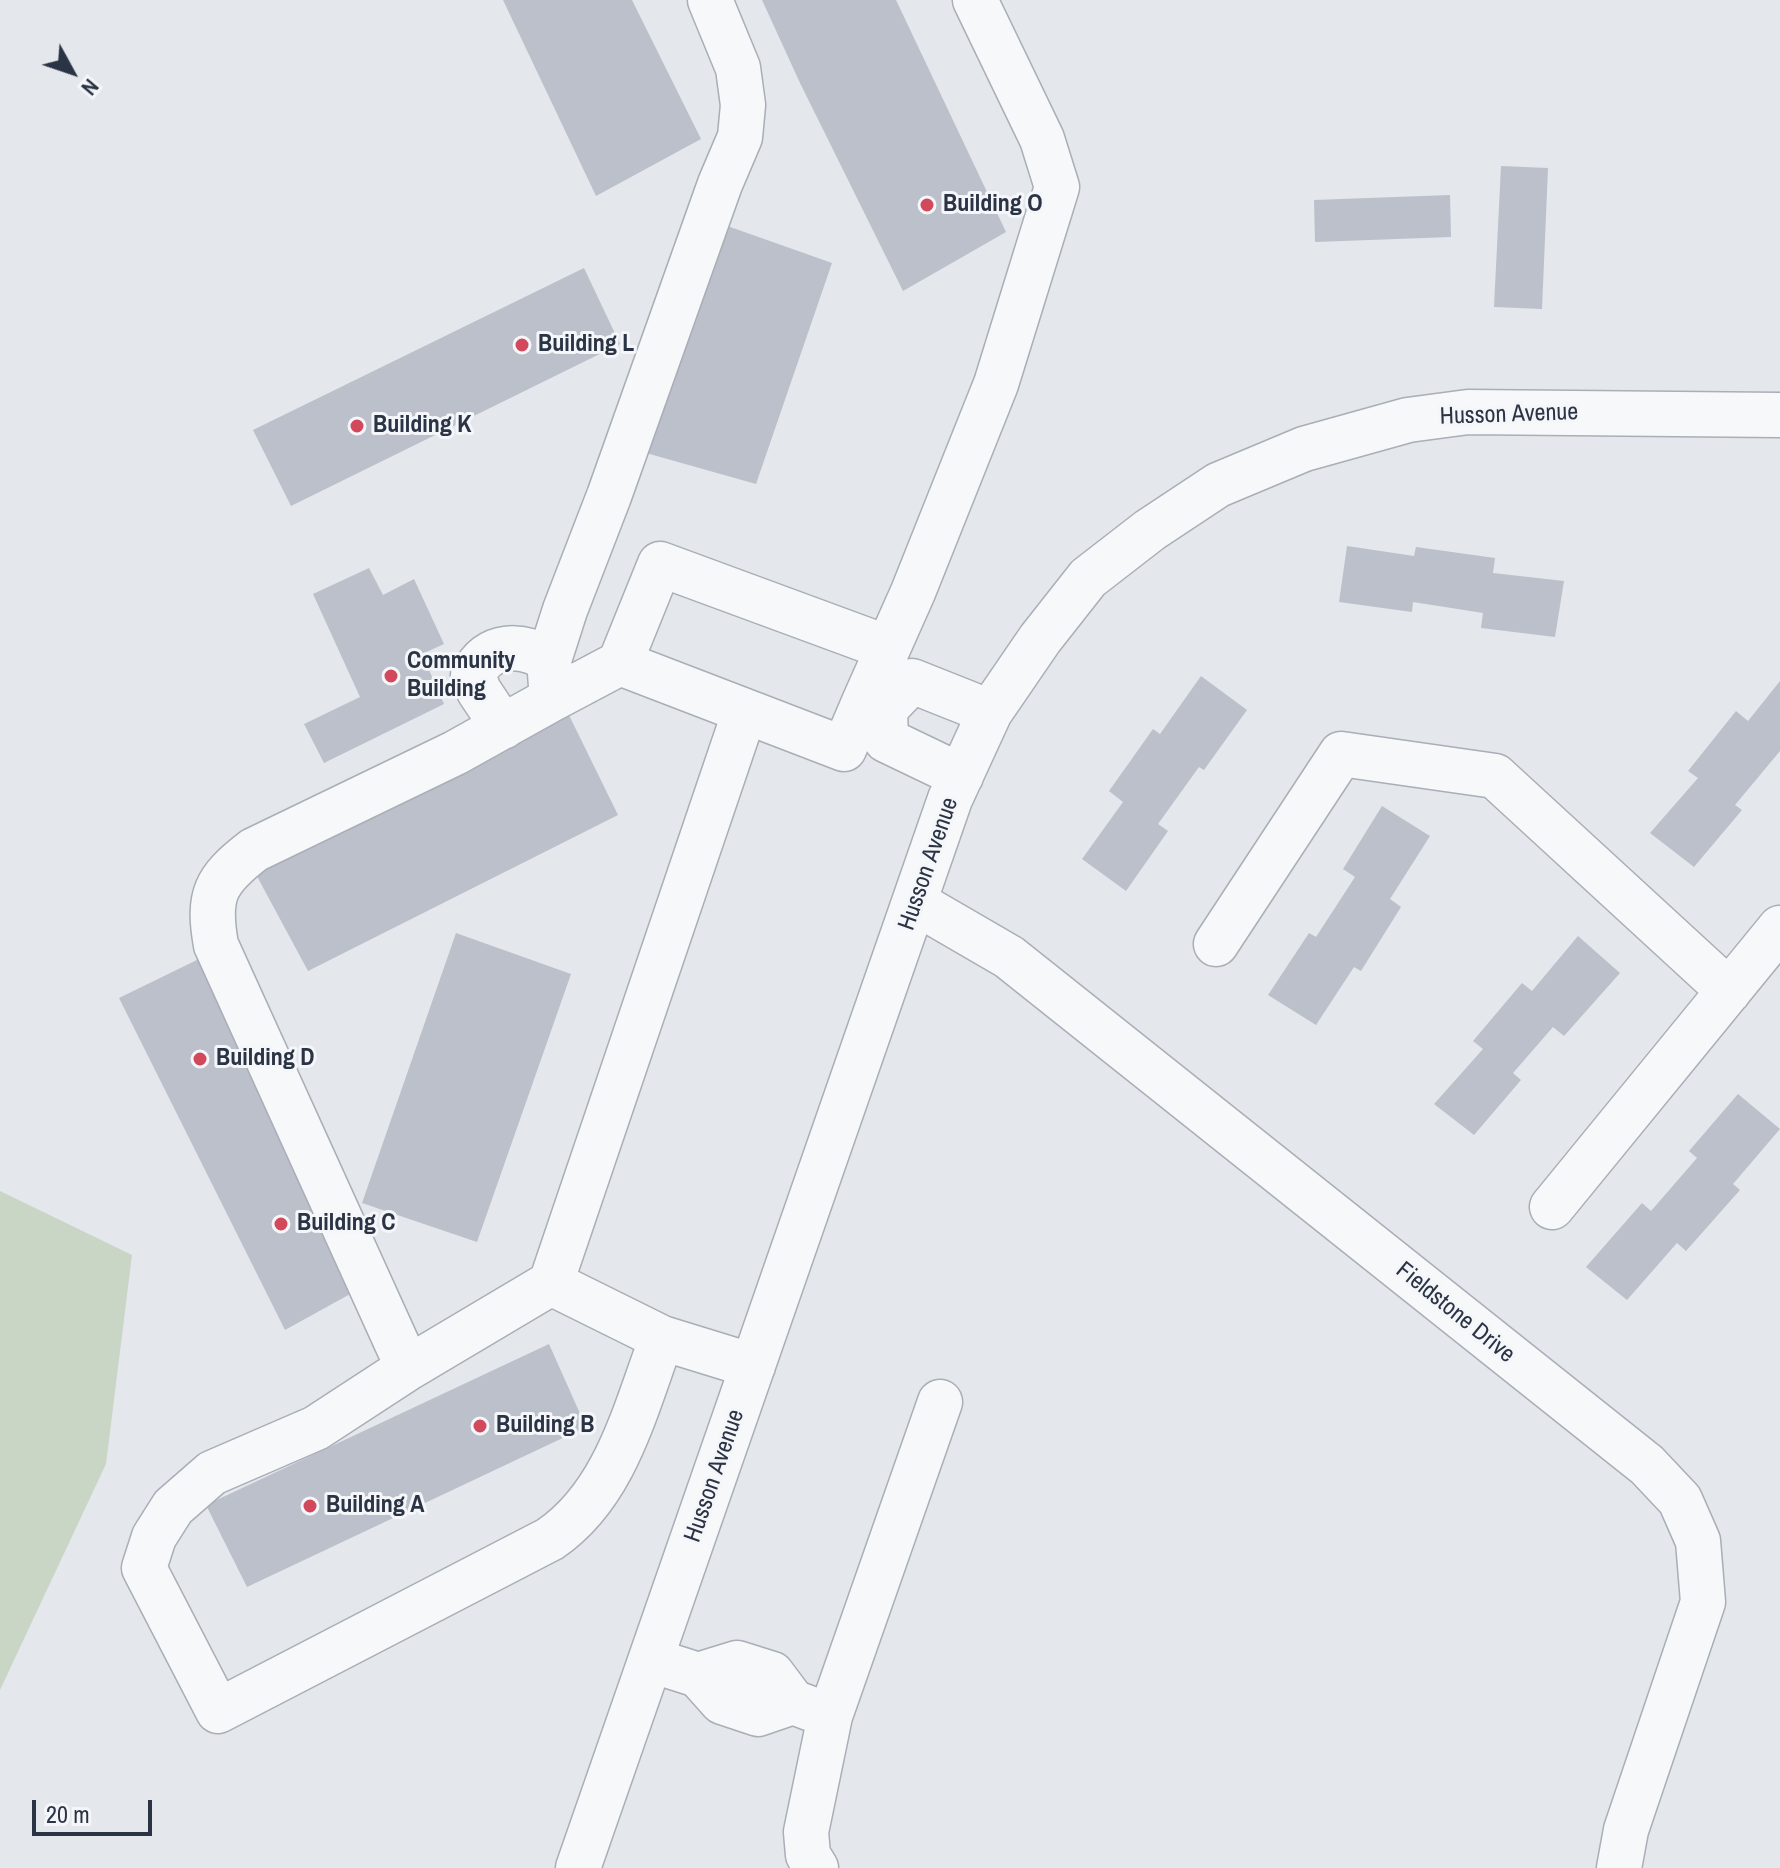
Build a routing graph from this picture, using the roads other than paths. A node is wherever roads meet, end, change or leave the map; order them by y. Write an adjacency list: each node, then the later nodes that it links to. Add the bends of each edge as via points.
1 (710, 0): 6 (street, via 738,68 740,137 565,610)
2 (975, 0): 4 (street, via 1042,139 1057,187 996,384)
3 (1780, 415): 9 (street, Husson Avenue, via 1468,412 1408,420 1304,449 1218,485 1088,578)
4 (888, 648): 5 (street, via 660,564); 7 (street)
5 (620, 663): 6 (street); 8 (street)
6 (550, 680): 10 (street); 10 (street, via 538,653 517,647 497,649 479,661 473,675)
7 (875, 704): 8 (street, via 844,749); 9 (street, via 912,681); 11 (street, via 886,740)
8 (745, 711): 17 (street)
9 (990, 712): 11 (street, Husson Avenue)
10 (503, 727): 20 (street, via 254,850 217,887 211,914 216,945)
11 (961, 776): 12 (street, Husson Avenue)
12 (916, 903): 19 (street, Husson Avenue); 26 (street, Fieldstone Drive, via 1009,957 1647,1465 1680,1500 1698,1541 1703,1602 1626,1830)
13 (1780, 928): 15 (street)
14 (1216, 944): 15 (street, via 1341,754 1495,776)
15 (1729, 991): 16 (street)
16 (1552, 1207)
17 (551, 1283): 18 (street); 20 (street)
18 (662, 1338): 19 (street); 20 (street, via 615,1461 571,1525 218,1711 144,1568 154,1537 173,1507 212,1473 316,1428)
19 (753, 1366): 22 (street, Husson Avenue)
20 (408, 1368)
21 (940, 1402): 23 (street)
22 (651, 1660): 23 (street, via 698,1675 722,1702 758,1714); 24 (street, Husson Avenue)
23 (811, 1709): 25 (street, via 806,1832 808,1855)
24 (578, 1868)
25 (816, 1868)
26 (1619, 1868)

